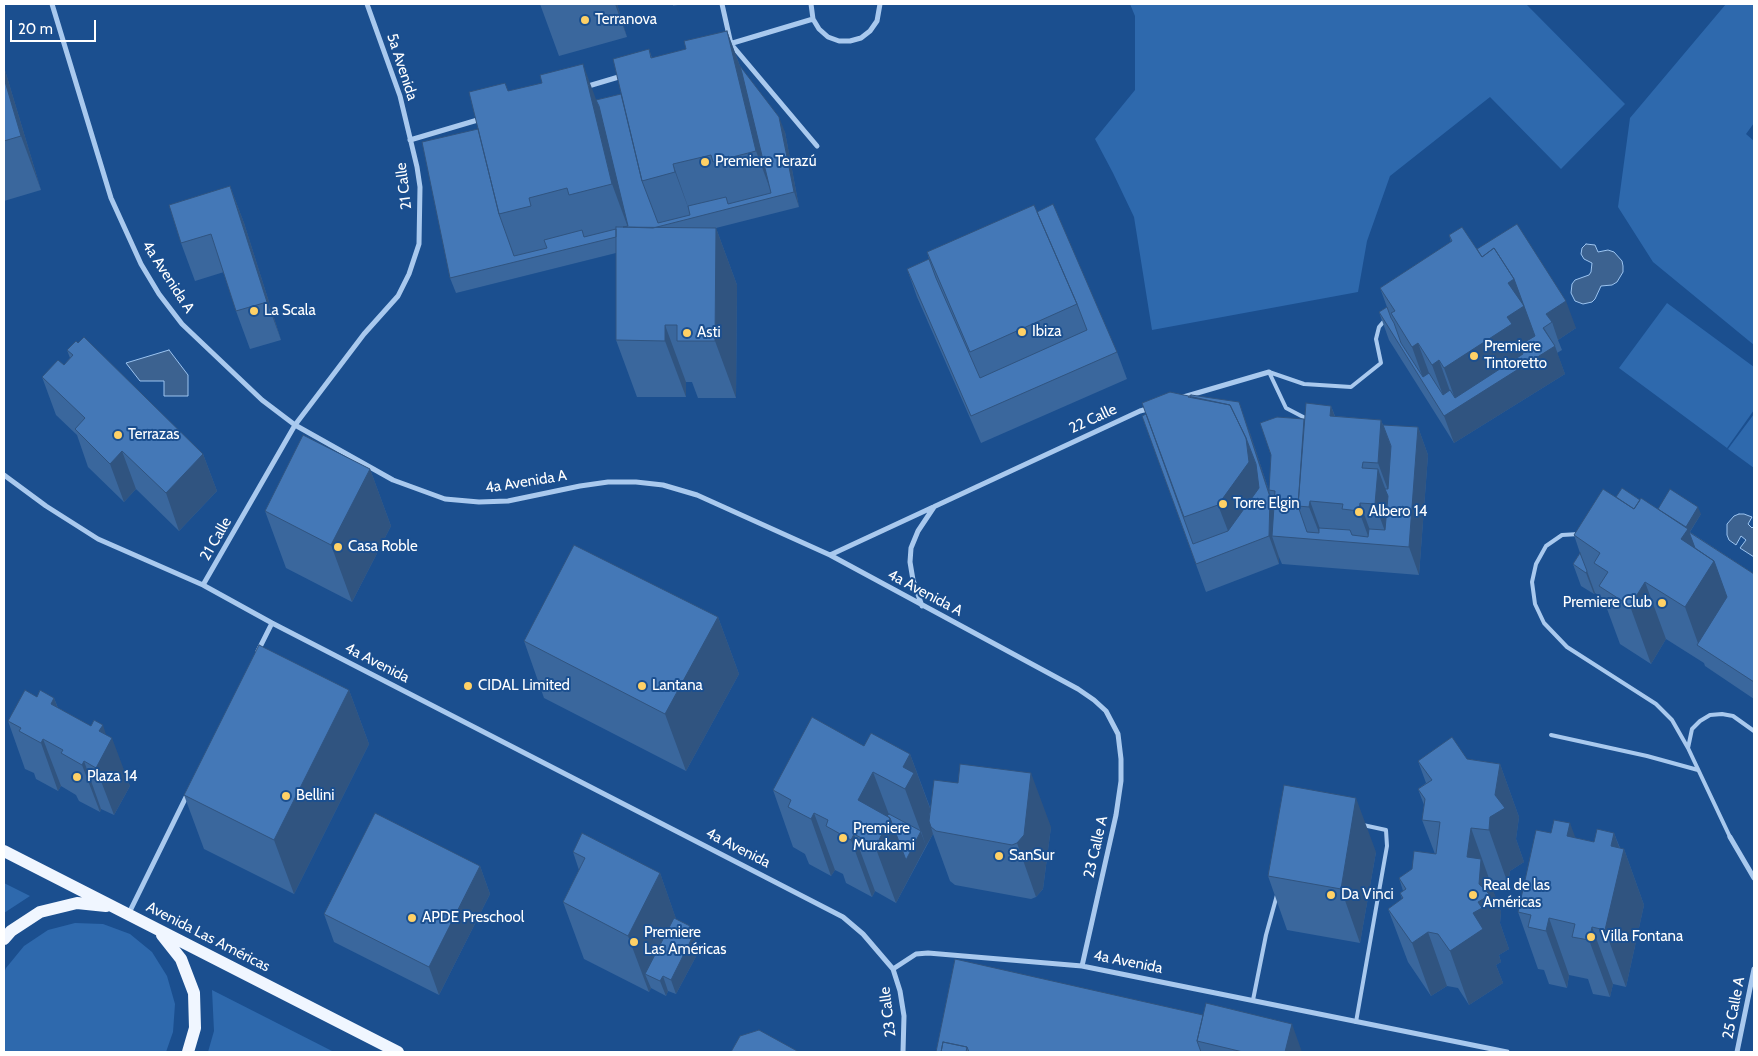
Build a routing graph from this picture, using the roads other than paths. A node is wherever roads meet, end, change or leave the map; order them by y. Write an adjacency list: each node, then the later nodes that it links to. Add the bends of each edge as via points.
1 (52, 4): 19 (street, 4a Avenida A, via 111,198 141,264 182,324 262,400)
2 (368, 4): 12 (street, 5a Avenida, via 400,96)
3 (722, 4): 7 (street)
4 (811, 4): 6 (street)
5 (880, 4): 6 (street, via 877,21 870,31 850,41 828,37)
6 (813, 20): 7 (street)
7 (731, 44): 8 (street); 13 (street)
8 (722, 47)
9 (627, 75): 10 (street)
10 (580, 89)
11 (485, 117): 12 (street, 21 Calle)
12 (410, 140): 19 (street, 21 Calle, via 420,187 420,244 409,274 398,296 364,334)
13 (817, 146)
14 (1392, 312): 15 (lane, via 1379,326 1376,338 1381,363 1351,387 1304,384)
15 (1269, 372): 16 (street); 18 (lane, via 1286,408 1308,420)
16 (1175, 400)
17 (1158, 405): 21 (street, 22 Calle)
18 (1317, 421)
19 (296, 425): 23 (street, 4a Avenida A, via 393,480 445,499 508,501 608,482 663,485 697,495); 24 (street, 21 Calle)
20 (4, 475): 24 (street, 4a Avenida, via 98,539)
21 (934, 506): 23 (street, 22 Calle); 25 (street, via 911,548 913,580)
22 (1584, 534): 31 (lane, via 1562,535 1546,546 1536,564 1532,582 1535,604 1544,623 1567,646 1656,704 1672,720)
23 (830, 555): 25 (street, 4a Avenida A)
24 (203, 585): 26 (street, 4a Avenida)
25 (922, 606): 29 (street, 4a Avenida A, via 1078,689 1106,711)
26 (272, 623): 27 (street); 44 (street, 4a Avenida, via 843,917 863,934)
27 (255, 658)
28 (1754, 731): 31 (lane, via 1733,716 1710,715 1692,730)
29 (1118, 734): 43 (street, 23 Calle A, via 1121,781 1116,814)
30 (1551, 735): 32 (lane)
31 (1688, 748): 32 (lane)
32 (1698, 770): 35 (lane)
33 (190, 789): 40 (street)
34 (1359, 824): 47 (lane, via 1386,830 1387,846)
35 (1730, 837): 37 (street)
36 (4, 851): 39 (main road, Avenida Las Américas)
37 (1754, 878)
38 (1279, 888): 46 (lane)
39 (114, 906): 40 (main road, Avenida Las Américas); 42 (main road, via 77,903 40,912)
40 (128, 914): 41 (main road, Avenida Las Américas)
41 (159, 930): 48 (main road, via 181,959 194,992 195,1028); 49 (main road, Avenida Las Américas)
42 (4, 939)
43 (1082, 966): 44 (street, 4a Avenida, via 928,953 916,954); 46 (street, 4a Avenida)
44 (893, 969): 50 (street, 23 Calle, via 904,1016)
45 (1754, 969): 52 (street, 25 Calle A)
46 (1253, 1000): 47 (street, 4a Avenida)
47 (1356, 1022): 51 (street, 4a Avenida)
48 (188, 1052)
49 (398, 1052)
50 (903, 1052)
51 (1507, 1052)
52 (1737, 1052)

